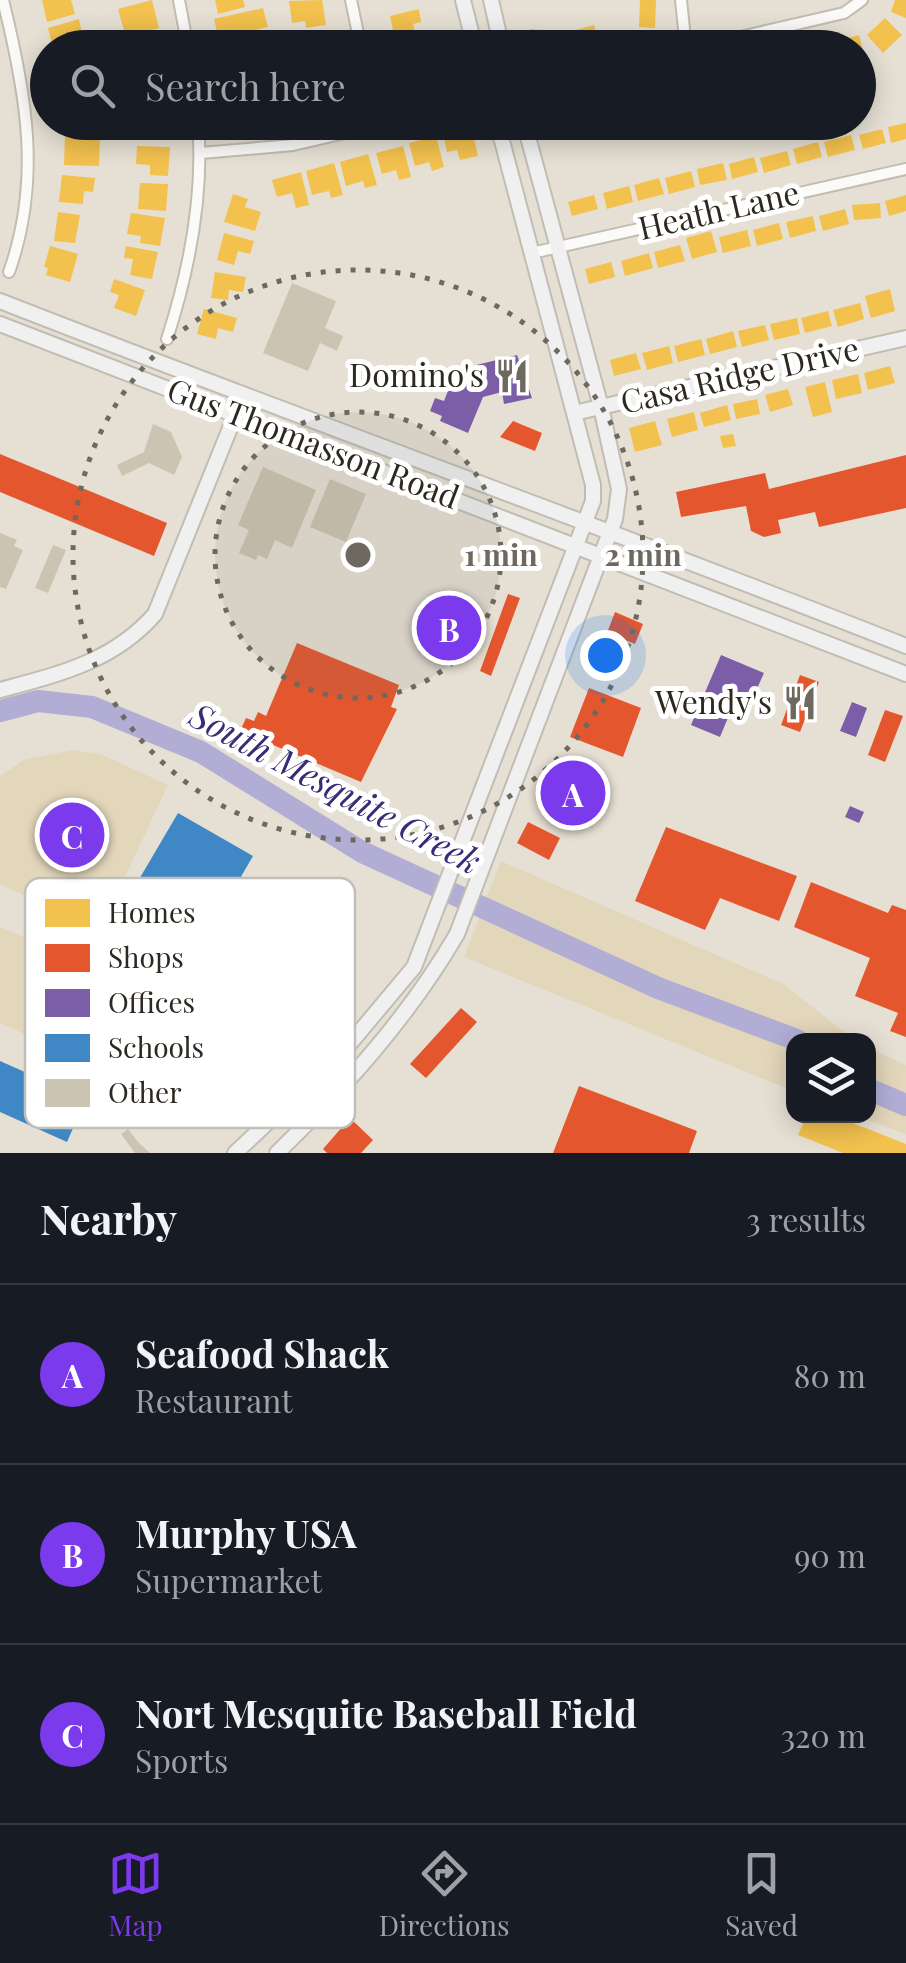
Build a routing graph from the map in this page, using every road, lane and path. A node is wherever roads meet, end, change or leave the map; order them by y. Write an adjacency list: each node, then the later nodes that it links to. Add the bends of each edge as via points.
1 (3, 0): 22 (street, via 27,102 31,165)
2 (179, 0): 8 (street)
3 (351, 0): 9 (street)
4 (463, 0): 10 (main road)
5 (491, 0): 11 (main road)
6 (680, 0): 12 (street)
7 (862, 0): 13 (street, via 844,13)
8 (185, 30)
9 (358, 30)
10 (470, 30)
11 (498, 30)
12 (686, 30)
13 (769, 30)
14 (200, 140): 18 (street)
15 (305, 140): 18 (street, via 247,152)
16 (502, 140): 21 (main road)
17 (529, 140): 20 (main road)
18 (201, 152): 27 (street, via 187,265)
19 (906, 169): 20 (street, Heath Lane)
20 (556, 246): 21 (street, Heath Lane); 30 (main road)
21 (532, 254): 31 (main road)
22 (10, 272)
23 (0, 301): 25 (main road, Gus Thomasson Road)
24 (0, 324): 28 (main road, Gus Thomasson Road)
25 (80, 332): 28 (main road); 29 (main road, Gus Thomasson Road)
26 (906, 338): 30 (main road, Casa Ridge Drive)
27 (167, 339)
28 (69, 350): 32 (main road, Gus Thomasson Road)
29 (243, 396): 32 (main road); 33 (main road, Gus Thomasson Road)
30 (601, 406): 31 (main road, Casa Ridge Drive); 36 (main road, via 618,488)
31 (574, 413): 35 (main road, via 593,484)
32 (236, 416): 34 (main road, Gus Thomasson Road); 41 (main road, via 154,616 100,658)
33 (406, 454): 34 (main road); 35 (main road, Gus Thomasson Road)
34 (398, 475): 37 (main road, Gus Thomasson Road)
35 (588, 520): 36 (main road, Gus Thomasson Road); 37 (main road)
36 (610, 529): 38 (main road); 39 (main road, Gus Thomasson Road)
37 (577, 546): 38 (main road, Gus Thomasson Road); 42 (main road)
38 (600, 556): 40 (main road, Gus Thomasson Road); 43 (main road)
39 (906, 646)
40 (906, 674)
41 (0, 690)
42 (510, 720): 43 (main road); 44 (main road, via 414,967)
43 (530, 736): 46 (main road, via 457,934)
44 (355, 1037)
45 (355, 1047): 46 (main road)
46 (370, 1060): 47 (main road)
47 (355, 1075)
48 (267, 1128): 50 (main road)
49 (302, 1128): 51 (main road)
50 (243, 1152)
51 (277, 1153)

